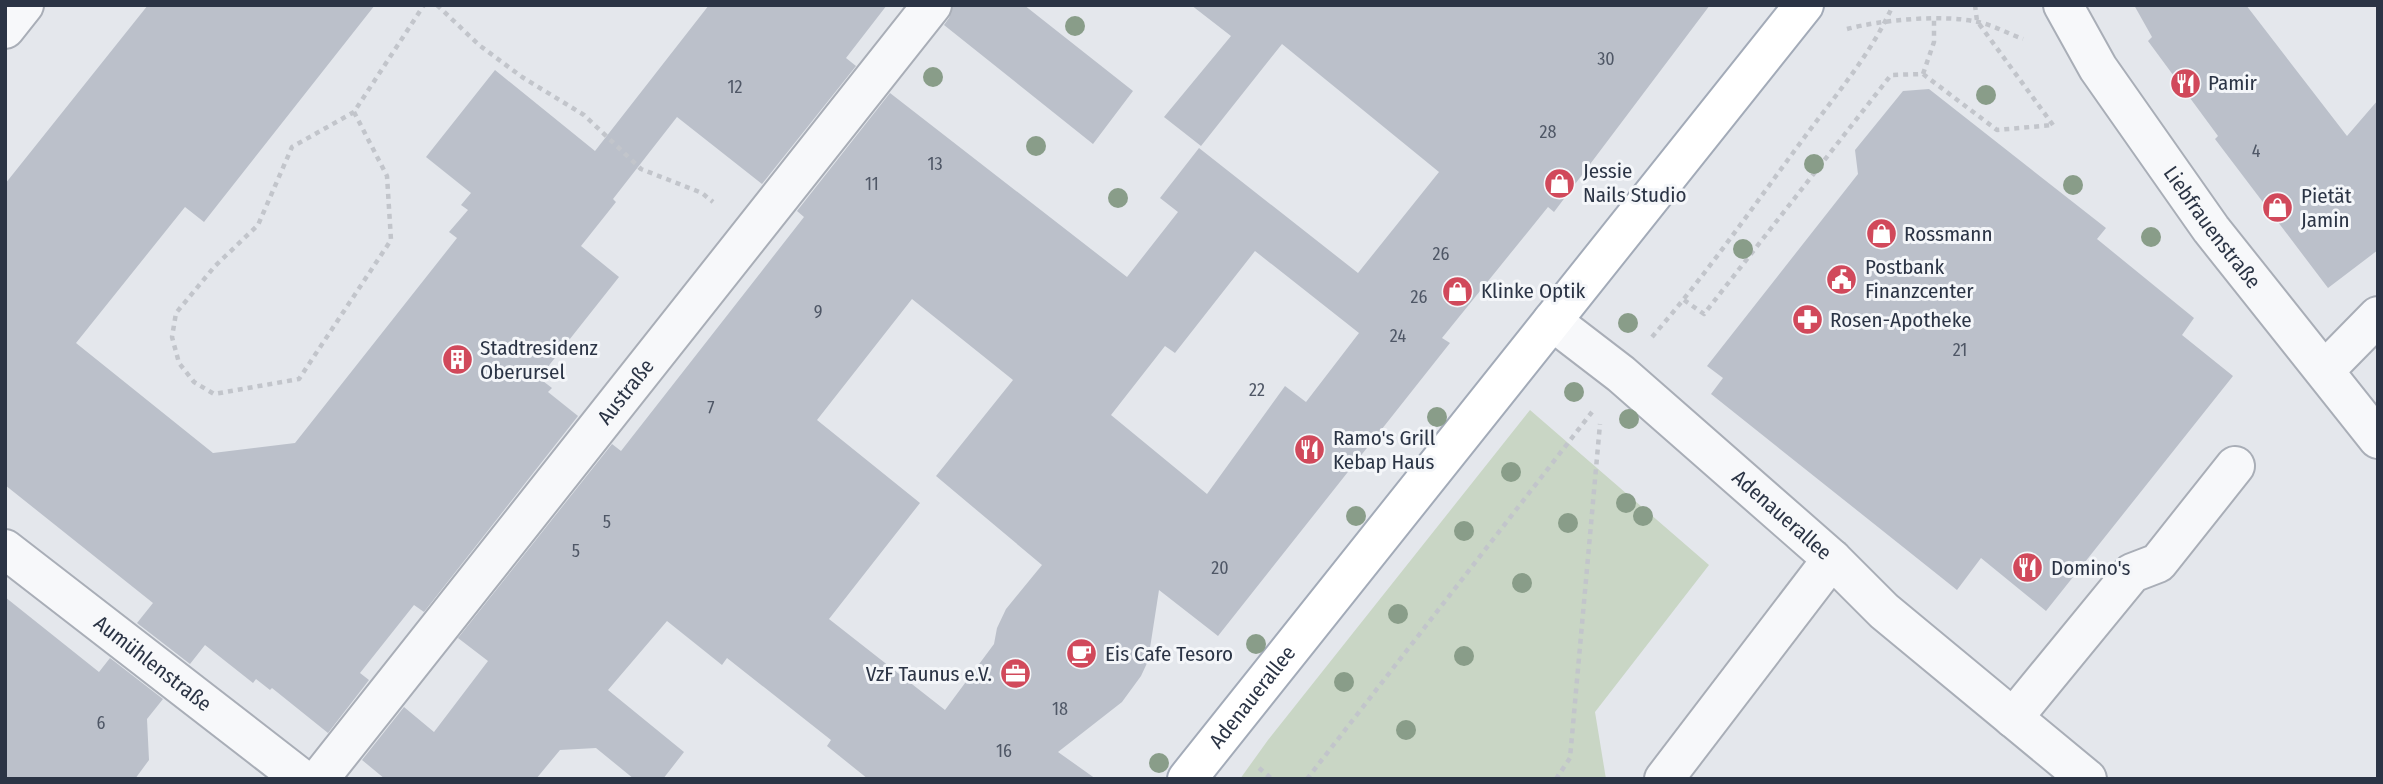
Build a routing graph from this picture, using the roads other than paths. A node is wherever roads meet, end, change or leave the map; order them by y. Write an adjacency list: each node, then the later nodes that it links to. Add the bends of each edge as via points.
1 (24, 5): 5 (street)
2 (932, 5): 15 (street, Austraße)
3 (1804, 5): 7 (main road, Adenauerallee)
4 (2063, 5): 8 (street, Liebfrauenstraße, via 2098,68 2211,229)
5 (5, 29)
6 (2378, 316): 8 (street)
7 (1552, 321): 12 (street, Adenauerallee, via 1611,386); 16 (main road, Adenauerallee)
8 (2325, 370): 9 (street, Liebfrauenstraße)
9 (2378, 439)
10 (2235, 466): 13 (street, via 2158,563 2132,573)
11 (5, 549): 14 (street, Aumühlenstraße)
12 (1832, 559): 13 (street, via 1884,611); 17 (street, Adenauerallee)
13 (2013, 718): 18 (street)
14 (302, 779)
15 (319, 779)
16 (1187, 779)
17 (1664, 779)
18 (2087, 779)

